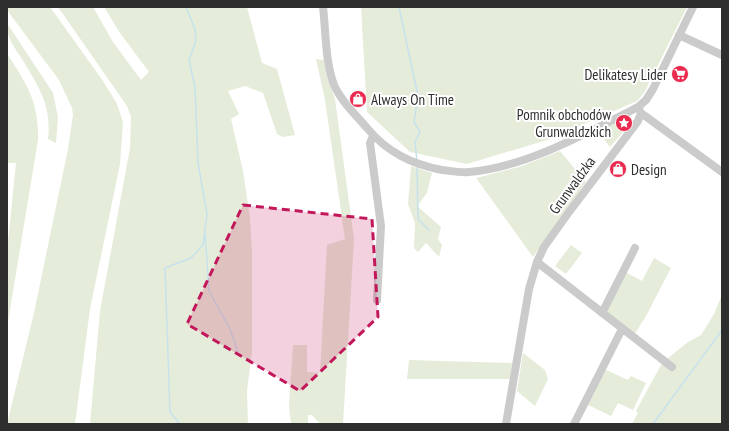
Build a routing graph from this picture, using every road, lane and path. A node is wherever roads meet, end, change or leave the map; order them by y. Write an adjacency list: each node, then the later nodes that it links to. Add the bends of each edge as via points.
1 (323, 7): 6 (street, via 329,69 334,86)
2 (693, 7): 3 (street)
3 (679, 35): 4 (street); 5 (street, via 653,89)
4 (722, 55)
5 (639, 110): 6 (street, via 520,161 469,172 456,172 418,164 396,154); 7 (street); 9 (street, Grunwaldzka, via 638,121 569,212 544,247)
6 (373, 135): 10 (street, via 370,144 381,226)
7 (722, 172)
8 (635, 248): 11 (street)
9 (537, 262): 11 (street); 14 (street, Grunwaldzka, via 529,289)
10 (377, 300)
11 (602, 313): 12 (street)
12 (622, 329): 13 (street); 15 (street)
13 (672, 367)
14 (506, 424)
15 (574, 424)

